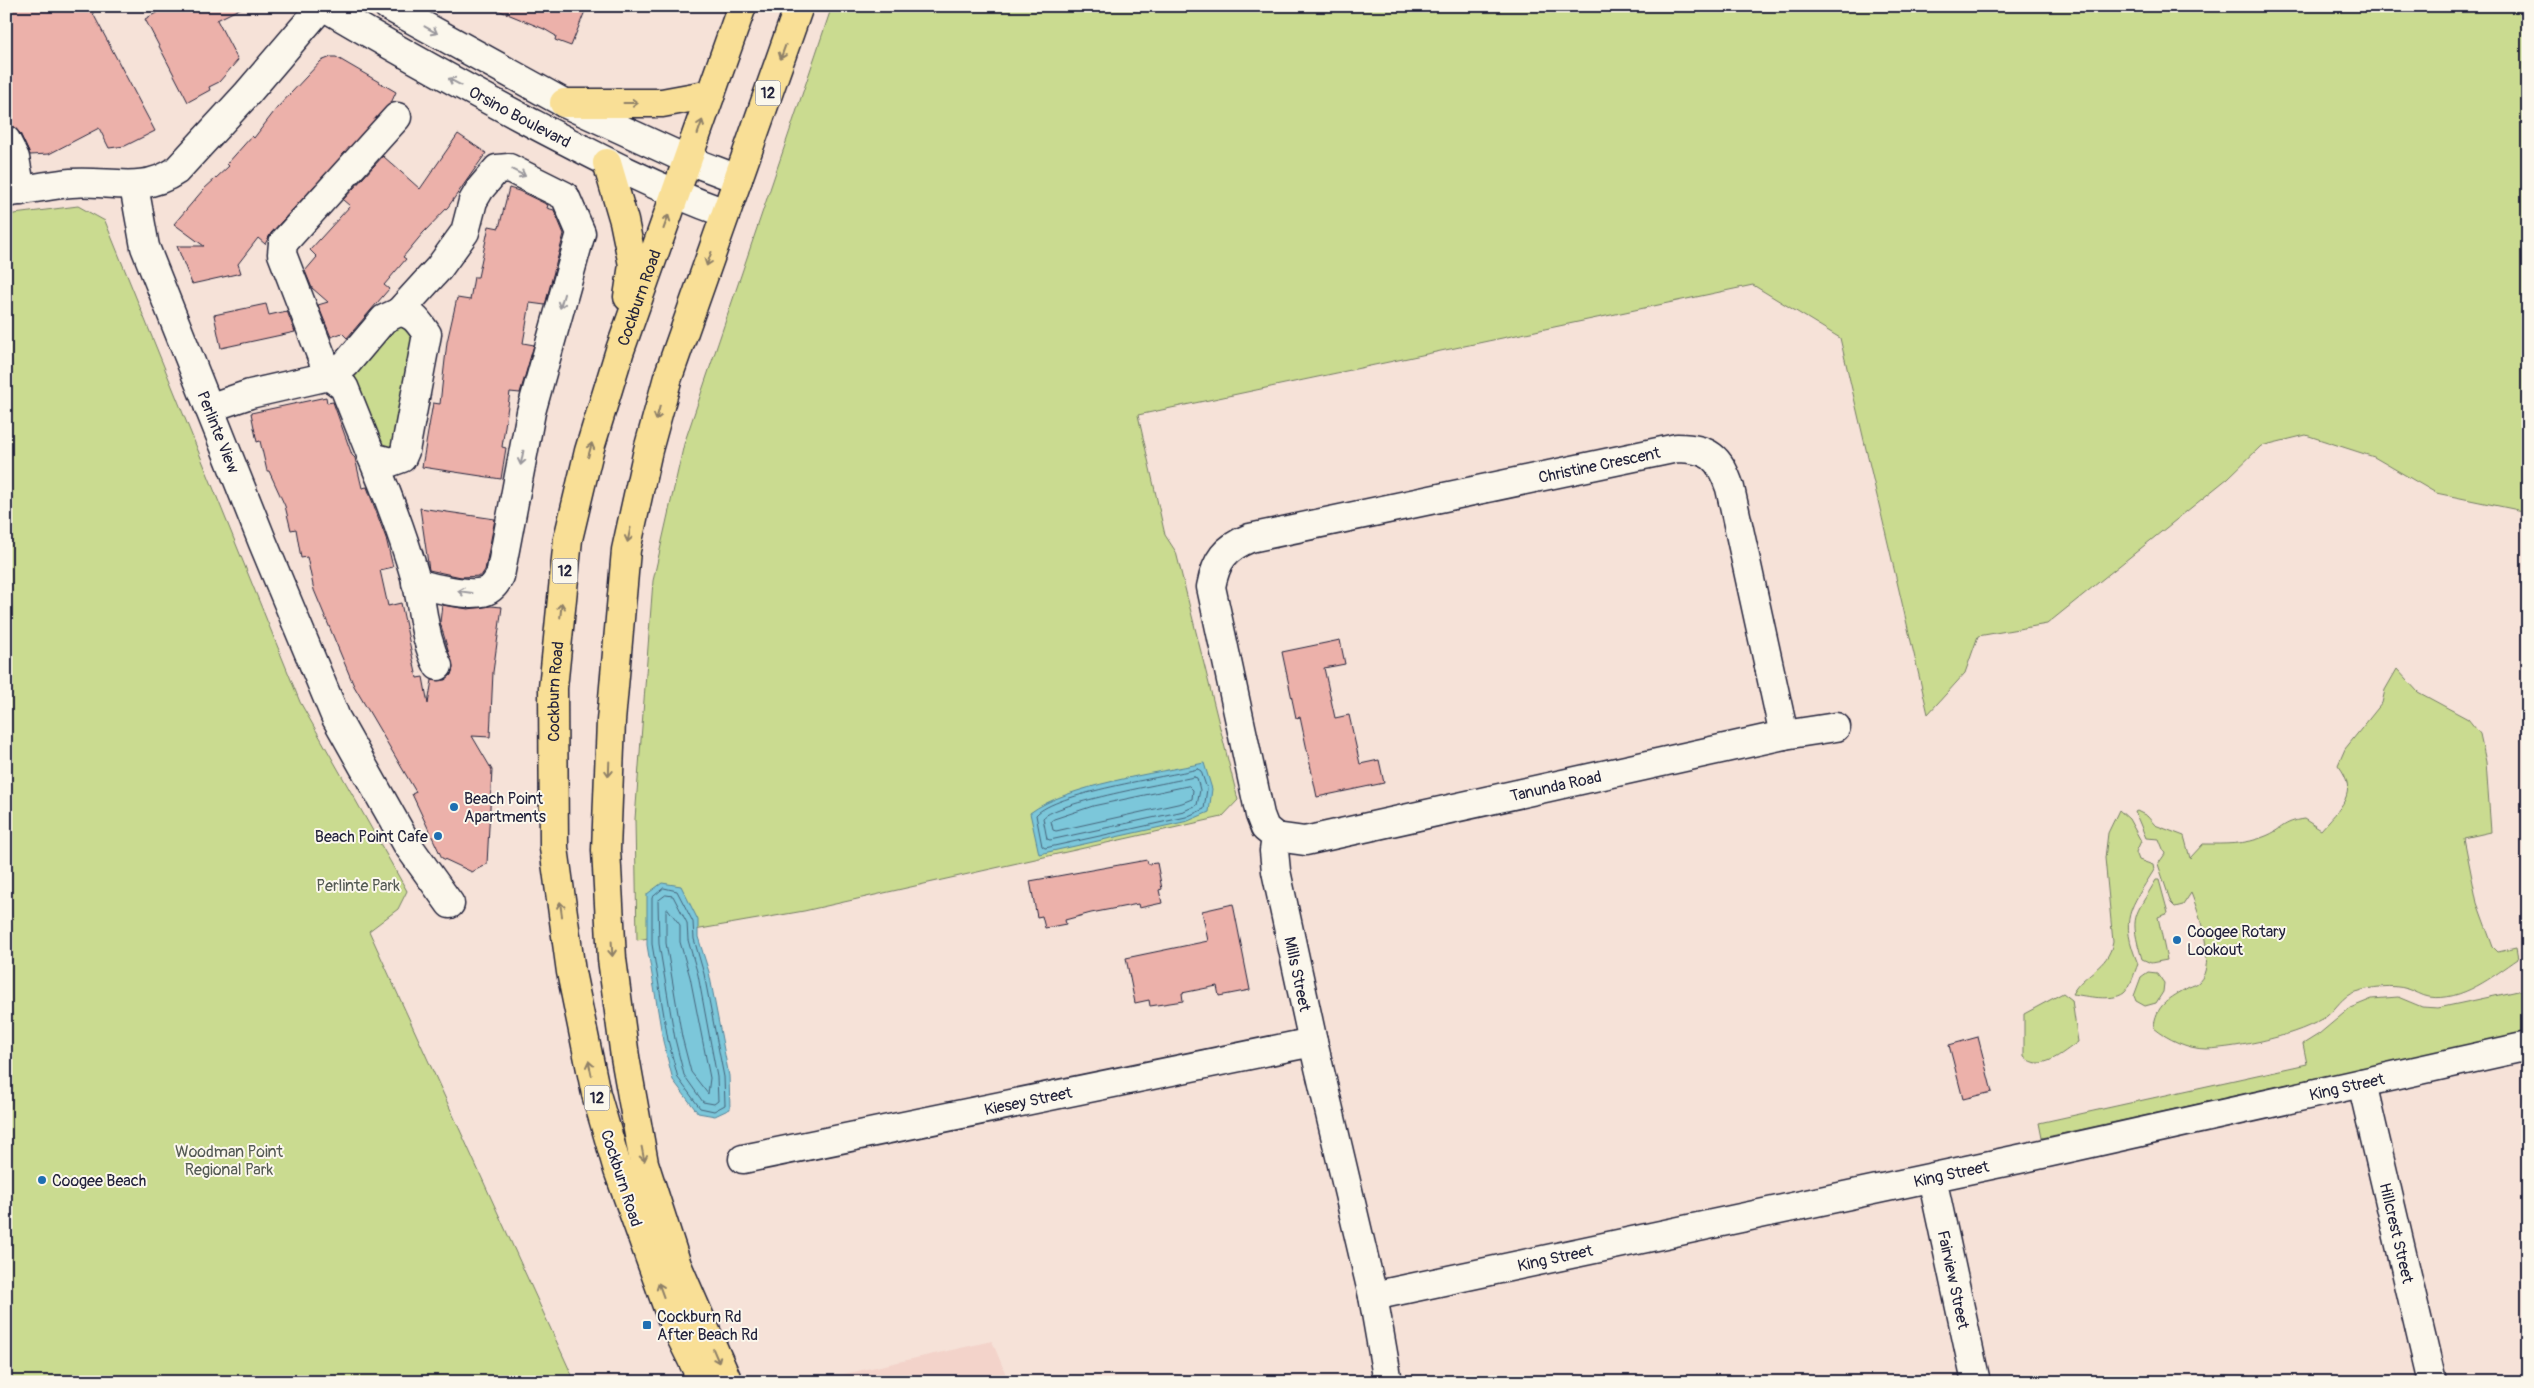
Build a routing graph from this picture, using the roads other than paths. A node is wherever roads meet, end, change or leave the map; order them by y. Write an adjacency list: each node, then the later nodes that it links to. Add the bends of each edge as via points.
1 (323, 6): 10 (street, Orsino Boulevard, one-way to 1, via 405,56); 12 (street, via 176,171 164,179)
2 (388, 6): 6 (street, Orsino Boulevard, one-way to 6)
3 (742, 6): 5 (main road, Cockburn Road / 12)
4 (799, 6): 11 (main road, Cockburn Road / 12, one-way to 11)
5 (712, 94): 6 (main road, one-way to 5, via 662,103); 9 (main road, Cockburn Road / 12, one-way to 5)
6 (564, 103): 9 (street, Orsino Boulevard)
7 (396, 117): 20 (street, via 283,243 282,254)
8 (6, 140): 13 (street, via 15,158)
9 (688, 160): 11 (street, Orsino Boulevard); 14 (main road, Cockburn Road / 12)
10 (607, 163): 14 (street, Orsino Boulevard); 19 (main road, via 633,265)
11 (738, 179): 15 (main road, Cockburn Road / 12)
12 (134, 186): 13 (street, via 71,183); 21 (street, Perlinte View, via 145,247)
13 (14, 192)
14 (675, 195): 15 (street, Orsino Boulevard); 19 (main road, Cockburn Road / 12, one-way to 14)
15 (725, 213): 38 (main road, Cockburn Road / 12, one-way to 38, via 668,377 626,550 611,721 606,850 612,959 644,1163 677,1265)
16 (439, 268): 17 (street); 18 (street); 25 (street, one-way to 25, via 465,232 473,201 480,189 497,170 509,168 565,196 581,233 530,412 500,576 485,592 471,594)
17 (399, 312): 18 (street, via 408,312); 20 (street, via 384,319 346,364)
18 (427, 334): 23 (street)
19 (620, 350): 37 (main road, Cockburn Road / 12, one-way to 19, via 671,1317 618,1170 596,1094 571,972 554,848 553,688 568,539)
20 (329, 376): 21 (street); 22 (street, via 344,387)
21 (209, 408): 30 (street, Perlinte View, via 336,718 407,844)
22 (372, 457): 23 (street, via 391,462); 24 (street)
23 (402, 458): 24 (street)
24 (398, 518): 25 (street)
25 (416, 583): 26 (street, via 428,646)
26 (438, 666)
27 (1836, 727): 28 (street, Tanunda Road)
28 (1784, 735): 29 (street, Tanunda Road, via 1305,841); 29 (street, Christine Crescent, via 1730,488 1713,455 1695,449 1676,448 1250,538 1233,545 1214,570 1211,587 1260,815 1265,828)
29 (1276, 837): 31 (street, Mills Street, via 1276,871)
30 (450, 904)
31 (1313, 1042): 34 (street, Kiesey Street); 36 (street, Mills Street)
32 (2528, 1046): 33 (street, King Street)
33 (2362, 1083): 35 (street, King Street); 41 (street, Hillcrest Street)
34 (743, 1159)
35 (1932, 1178): 36 (street, King Street); 40 (street, Fairview Street)
36 (1374, 1296): 39 (street, Mills Street)
37 (703, 1382)
38 (728, 1382)
39 (1388, 1382)
40 (1976, 1382)
41 (2432, 1382)

